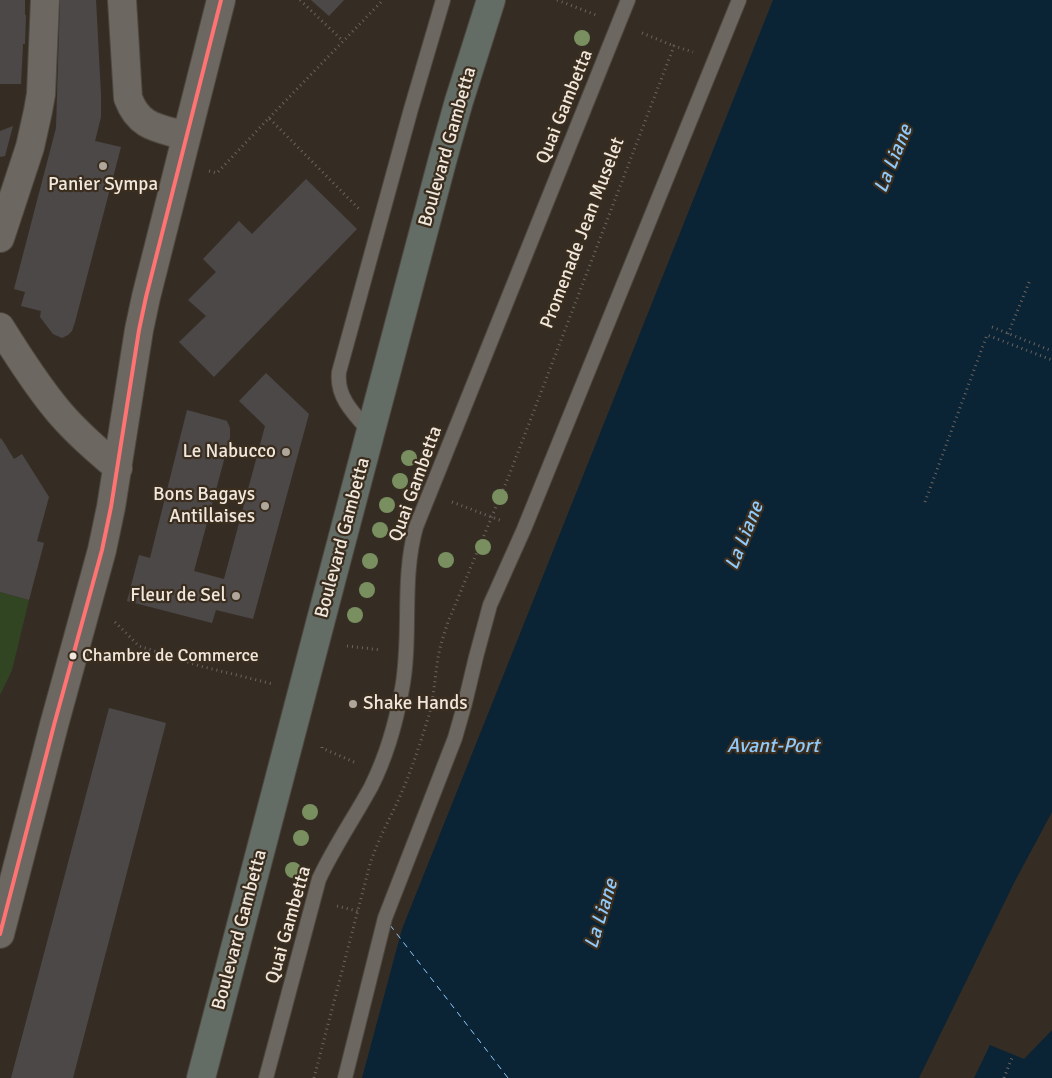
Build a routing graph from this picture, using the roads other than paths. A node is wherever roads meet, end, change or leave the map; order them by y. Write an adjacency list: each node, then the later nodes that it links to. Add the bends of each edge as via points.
1 (45, 0): 9 (street, via 38,111 30,147)
2 (122, 0): 8 (street, via 131,106 148,124)
3 (221, 0): 8 (street)
4 (443, 0): 11 (lane, via 338,381 344,400)
5 (491, 0): 11 (main road, Boulevard Gambetta, via 459,101)
6 (628, 0): 15 (lane, Quai Gambetta, via 416,527 408,575 406,668 390,740 371,786 319,879)
7 (739, 0): 16 (lane, via 524,529 490,605 455,738 386,918)
8 (186, 136): 12 (street, via 139,330)
9 (0, 238)
10 (0, 327): 12 (street, via 32,378 58,411)
11 (371, 433): 14 (main road, Boulevard Gambetta)
12 (118, 468): 13 (street, via 102,550)
13 (0, 934)
14 (202, 1078)
15 (266, 1078)
16 (345, 1078)

